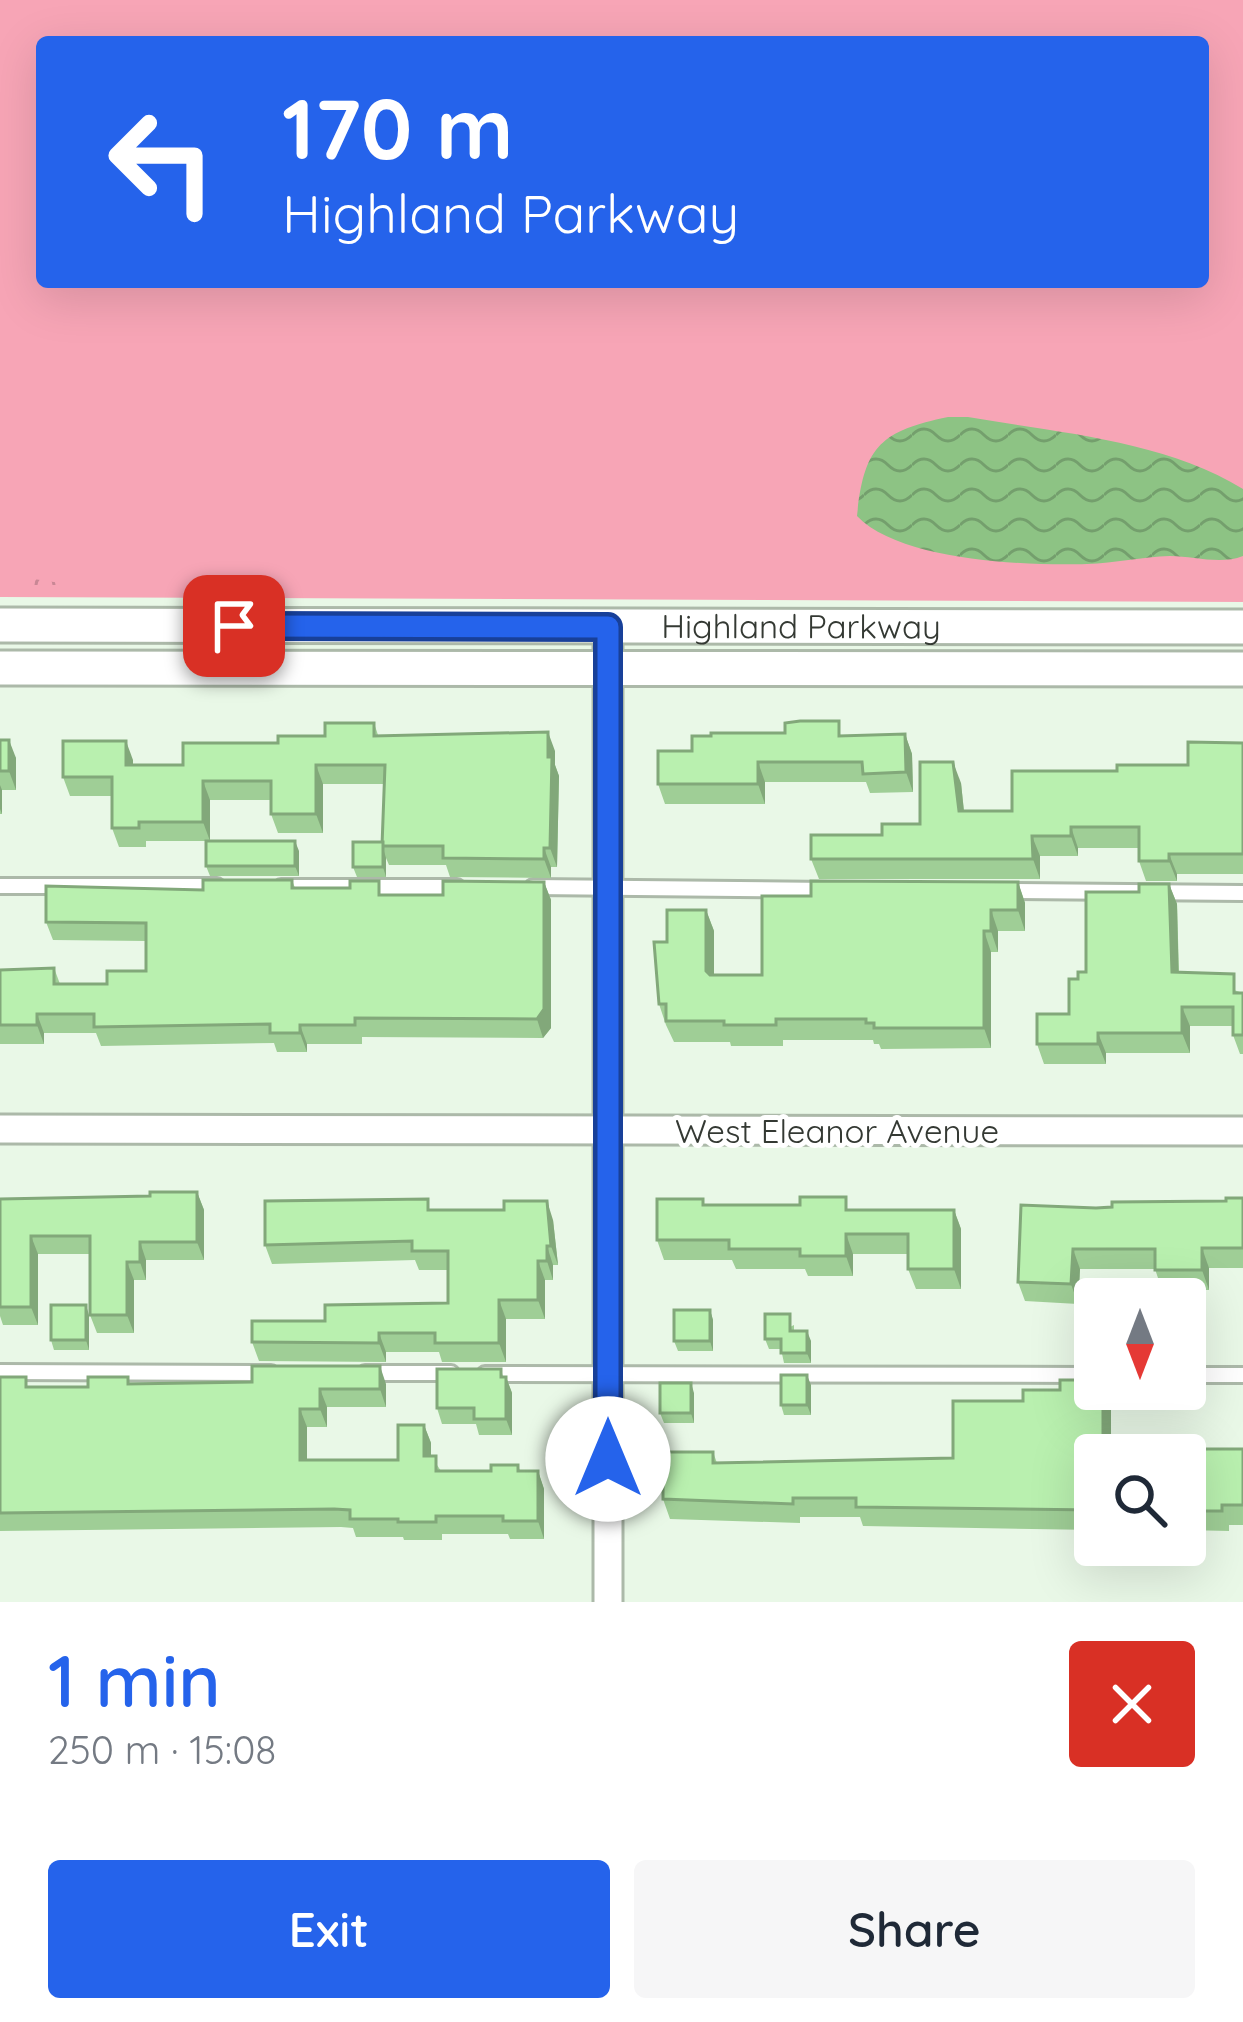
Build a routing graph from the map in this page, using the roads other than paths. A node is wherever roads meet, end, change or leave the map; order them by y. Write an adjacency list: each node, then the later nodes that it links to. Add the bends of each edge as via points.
1 (0, 625): 2 (street, Highland Parkway)
2 (608, 627): 3 (street, Highland Parkway); 5 (street)
3 (1243, 627)
4 (0, 668): 5 (street, Highland Parkway)
5 (609, 668): 6 (street, Highland Parkway); 12 (street)
6 (1243, 669)
7 (0, 886): 8 (lane)
8 (239, 886)
9 (263, 886): 10 (lane)
10 (479, 887)
11 (526, 887): 12 (lane)
12 (608, 887): 13 (lane); 17 (street)
13 (839, 890)
14 (982, 891): 15 (lane)
15 (1243, 893)
16 (0, 1129): 17 (street, West Eleanor Avenue)
17 (608, 1131): 18 (street, West Eleanor Avenue); 22 (street)
18 (1243, 1131)
19 (0, 1372): 20 (lane)
20 (286, 1373)
21 (358, 1373): 22 (lane)
22 (608, 1374): 23 (lane); 26 (street)
23 (1074, 1375)
24 (1206, 1375): 25 (lane)
25 (1243, 1375)
26 (608, 1602)

